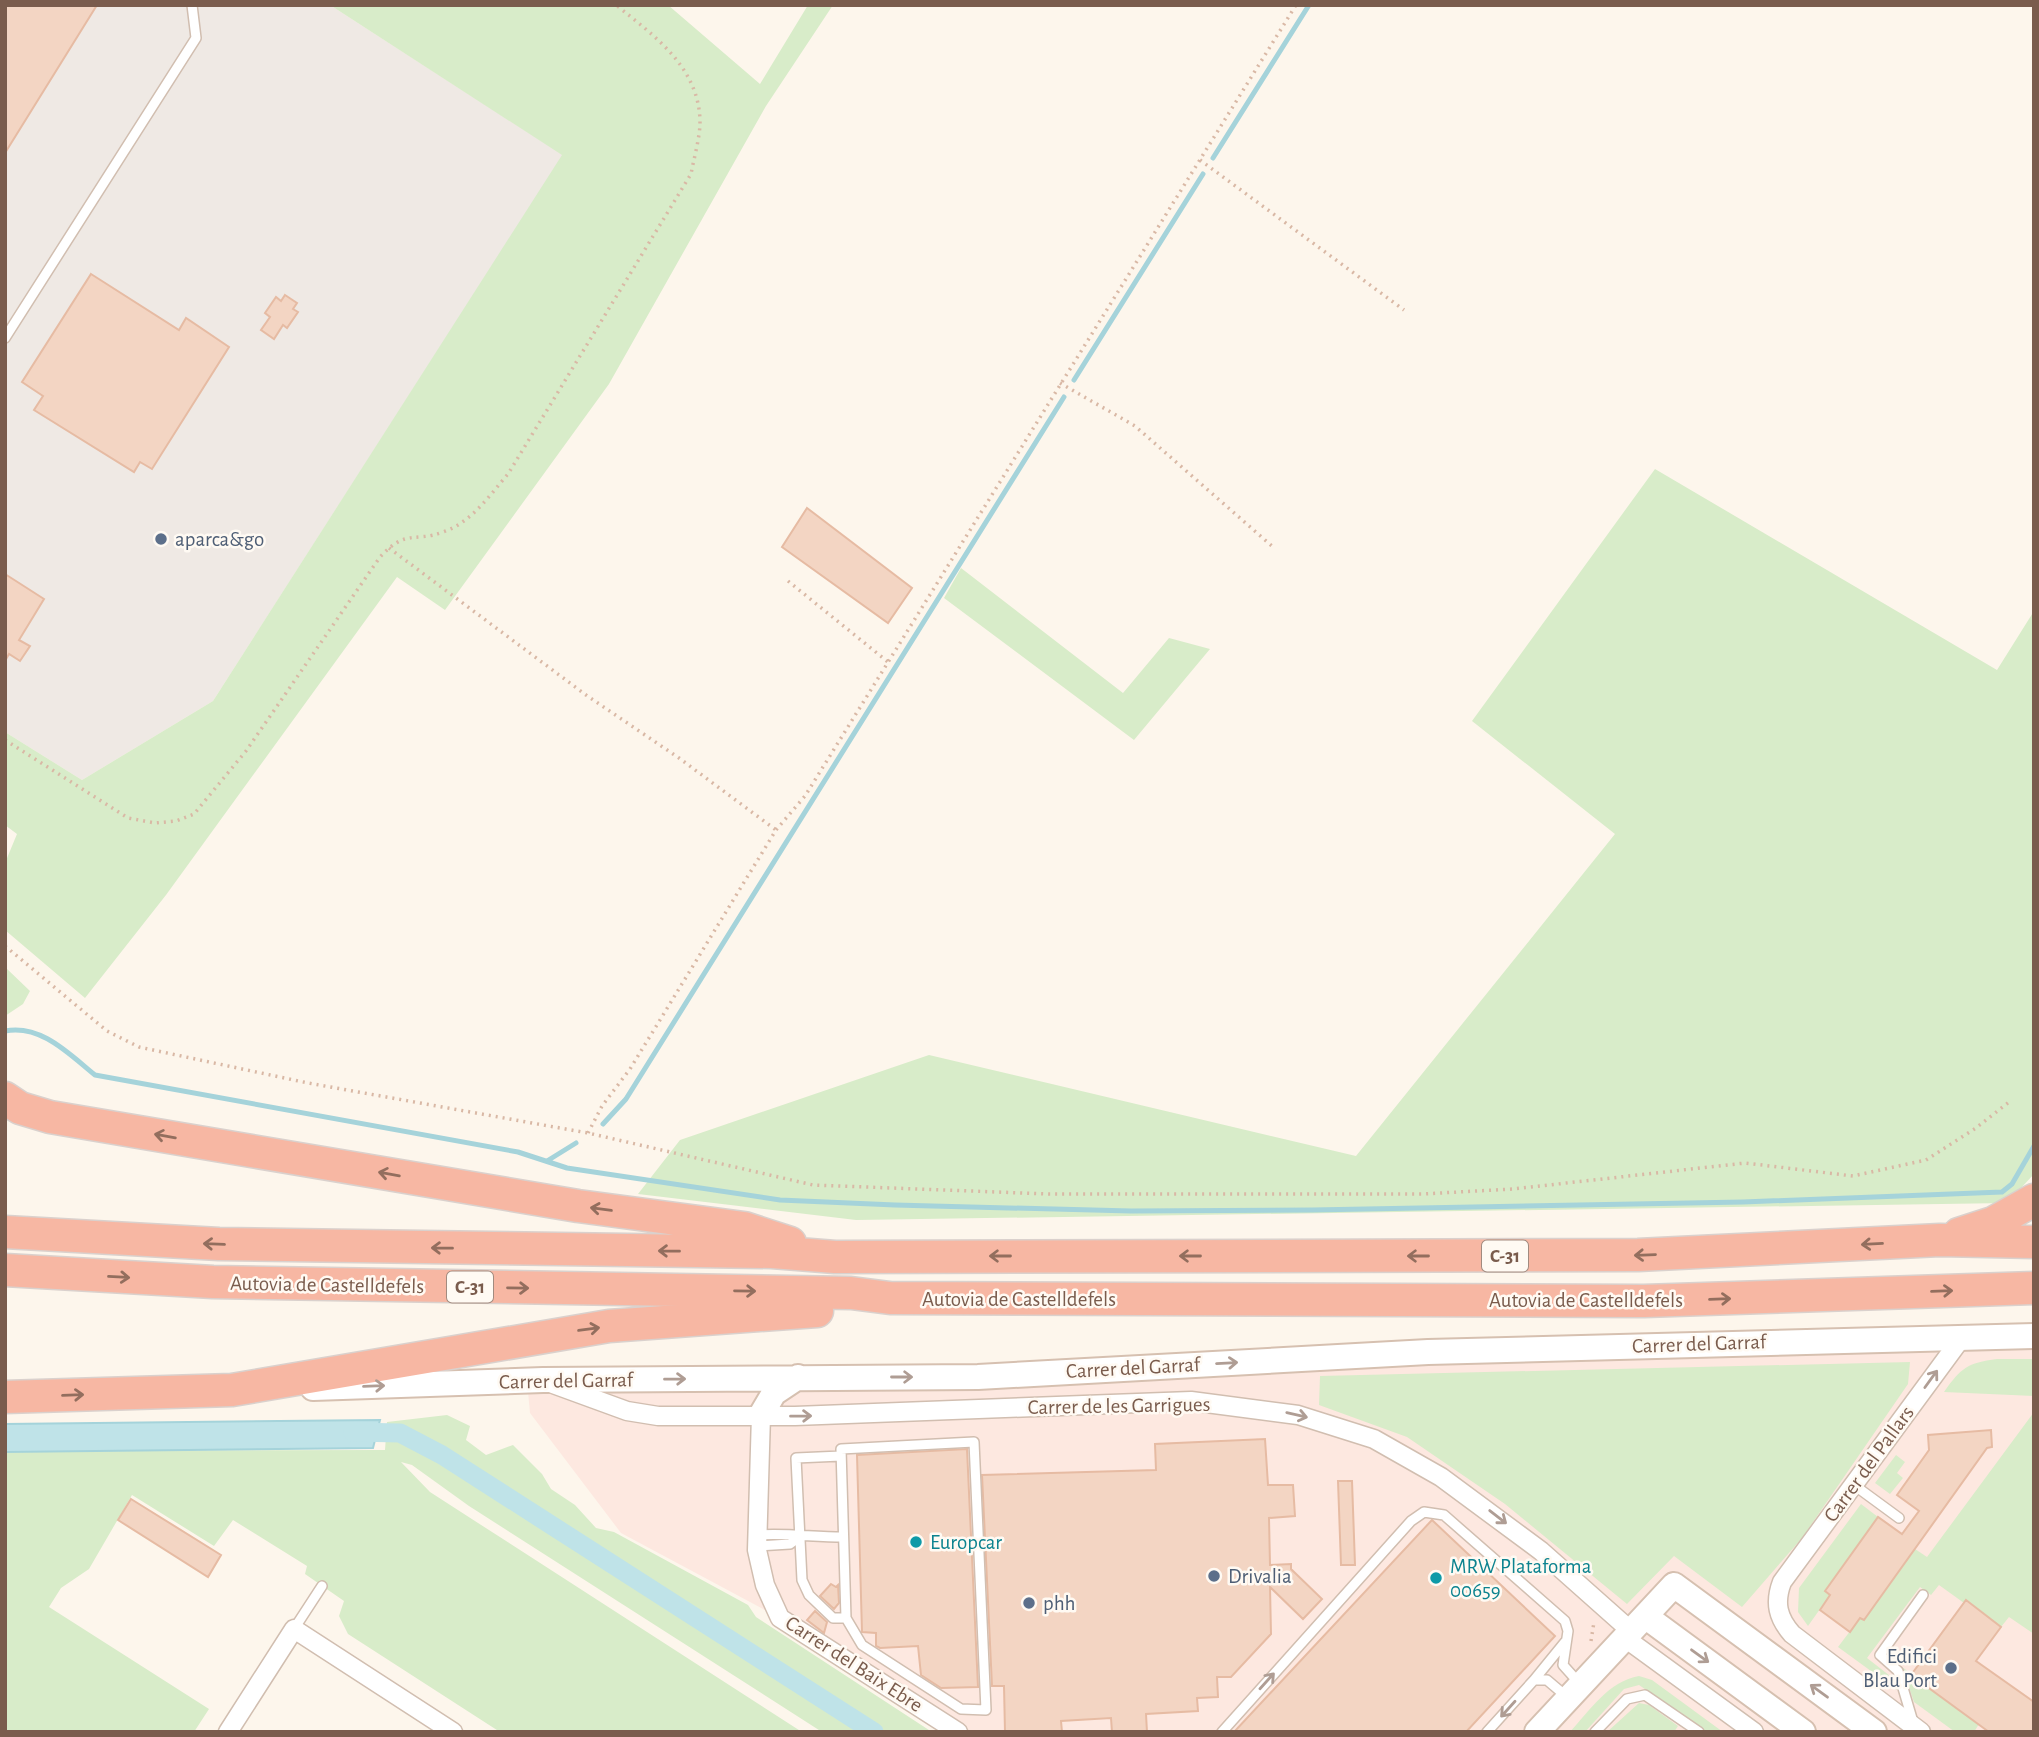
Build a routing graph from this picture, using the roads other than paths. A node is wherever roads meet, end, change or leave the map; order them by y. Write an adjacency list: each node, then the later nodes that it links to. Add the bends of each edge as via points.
1 (192, 5): 2 (lane, via 196,38)
2 (5, 338)
3 (5, 1098): 8 (highway, one-way to 3, via 744,1228 578,1206 50,1117)
4 (2029, 1205): 6 (highway)
5 (5, 1231): 8 (highway, Autovia de Castelldefels / C-31, one-way to 5, via 219,1244)
6 (1940, 1240): 7 (highway, Autovia de Castelldefels / C-31); 8 (highway, Autovia de Castelldefels / C-31, one-way to 8, via 1638,1255)
7 (2034, 1242)
8 (835, 1256)
9 (5, 1270): 11 (highway, Autovia de Castelldefels / C-31, one-way to 11, via 214,1282 850,1293)
10 (2034, 1288): 11 (highway, Autovia de Castelldefels / C-31, one-way to 10, via 1644,1301)
11 (890, 1298): 16 (highway, one-way to 11, via 533,1337 666,1321 805,1313)
12 (1963, 1336): 13 (main road, Carrer del Garraf); 14 (main road, Carrer del Garraf, one-way to 12, via 978,1377 1428,1352); 20 (street, Carrer del Pallars, one-way to 12)
13 (2034, 1336)
14 (800, 1377): 15 (main road, Carrer del Garraf, one-way to 14); 18 (main road, via 774,1393)
15 (543, 1380): 16 (main road, Carrer del Garraf, one-way to 15); 18 (street, Carrer de les Garrigues, via 648,1415)
16 (232, 1390): 17 (highway, one-way to 16)
17 (5, 1397)
18 (761, 1415): 24 (street, Carrer del Baix Ebre); 28 (street, Carrer de les Garrigues, one-way to 28, via 1191,1401 1298,1415 1374,1439 1441,1477 1541,1550)
19 (841, 1456): 22 (lane, via 796,1458); 23 (lane); 27 (lane, via 841,1449 974,1442 986,1710 961,1709 862,1645)
20 (1854, 1485): 21 (lane); 33 (street, Carrer del Pallars, via 1782,1582 1777,1594 1781,1622)
21 (1899, 1518)
22 (799, 1537): 23 (lane); 24 (lane, via 790,1544); 27 (lane, via 802,1580 808,1595 833,1618)
23 (844, 1537): 27 (lane)
24 (758, 1540): 36 (street, Carrer del Baix Ebre, via 765,1586 780,1618)
25 (322, 1586): 29 (lane)
26 (1923, 1595): 33 (lane, via 1880,1655 1898,1671)
27 (846, 1618)
28 (1634, 1628): 32 (main road); 42 (street, Carrer de les Garrigues); 43 (main road, one-way to 43); 44 (main road, one-way to 28, via 1674,1585)
29 (294, 1629): 34 (street); 35 (street)
30 (1566, 1640): 31 (lane); 32 (lane, via 1563,1665); 37 (lane, one-way to 30, via 1424,1512 1444,1515 1565,1620)
31 (1534, 1680): 32 (lane, via 1547,1680); 38 (lane, one-way to 38)
32 (1575, 1692): 39 (main road)
33 (1918, 1730)
34 (228, 1732)
35 (453, 1732)
36 (958, 1732)
37 (1222, 1732)
38 (1487, 1732)
39 (1537, 1732)
40 (1595, 1732): 41 (lane, via 1636,1695 1658,1702)
41 (1699, 1732)
42 (1754, 1732)
43 (1803, 1732)
44 (1874, 1732)

